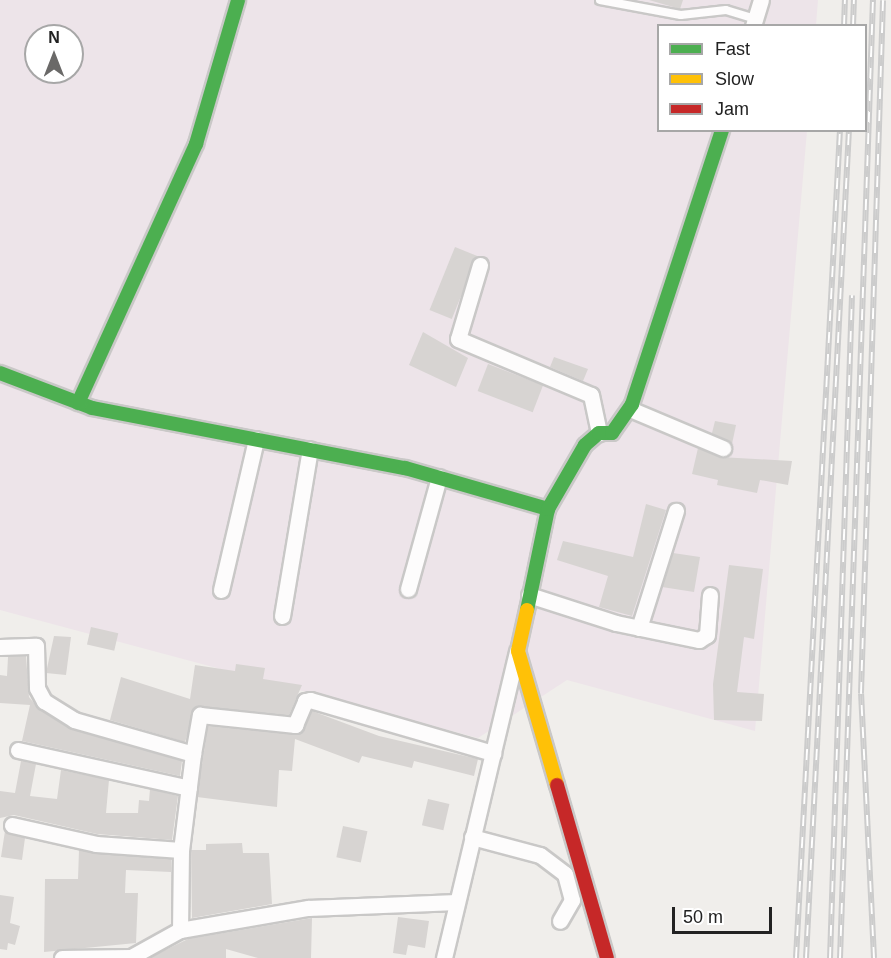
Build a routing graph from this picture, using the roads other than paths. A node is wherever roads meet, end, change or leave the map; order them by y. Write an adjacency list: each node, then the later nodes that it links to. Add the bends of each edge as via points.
1 (238, 0): 8 (street, via 196,144)
2 (600, 0): 4 (lane, via 681,15 726,10)
3 (761, 0): 4 (street)
4 (754, 22)
5 (721, 132): 9 (street)
6 (480, 265): 10 (street, via 458,339 591,395)
7 (0, 373): 8 (street)
8 (78, 403): 11 (street)
9 (630, 409): 10 (street, via 612,433); 12 (street)
10 (598, 433): 15 (street, via 585,444)
11 (256, 439): 13 (street); 18 (street)
12 (723, 448)
13 (310, 449): 14 (street); 21 (street)
14 (439, 477): 15 (street); 17 (street)
15 (548, 509): 19 (street)
16 (676, 511): 22 (street)
17 (408, 589)
18 (221, 590)
19 (530, 595): 22 (street); 24 (street)
20 (710, 595): 22 (street, via 703,640)
21 (282, 616)
22 (639, 628)
23 (0, 647): 27 (street, via 36,646 41,694 74,720)
24 (518, 651): 26 (street); 37 (street)
25 (18, 750): 28 (street)
26 (493, 753): 27 (street, via 305,700 295,725 200,715); 30 (street)
27 (193, 754): 28 (street)
28 (189, 788): 31 (street)
29 (12, 825): 31 (street, via 96,844)
30 (472, 837): 32 (street); 33 (street, via 540,855 565,874 572,900)
31 (181, 850): 34 (street)
32 (457, 902): 34 (street, via 308,908); 36 (street)
33 (560, 921)
34 (180, 930): 35 (street, via 131,957)
35 (62, 958)
36 (444, 958)
37 (607, 958)

